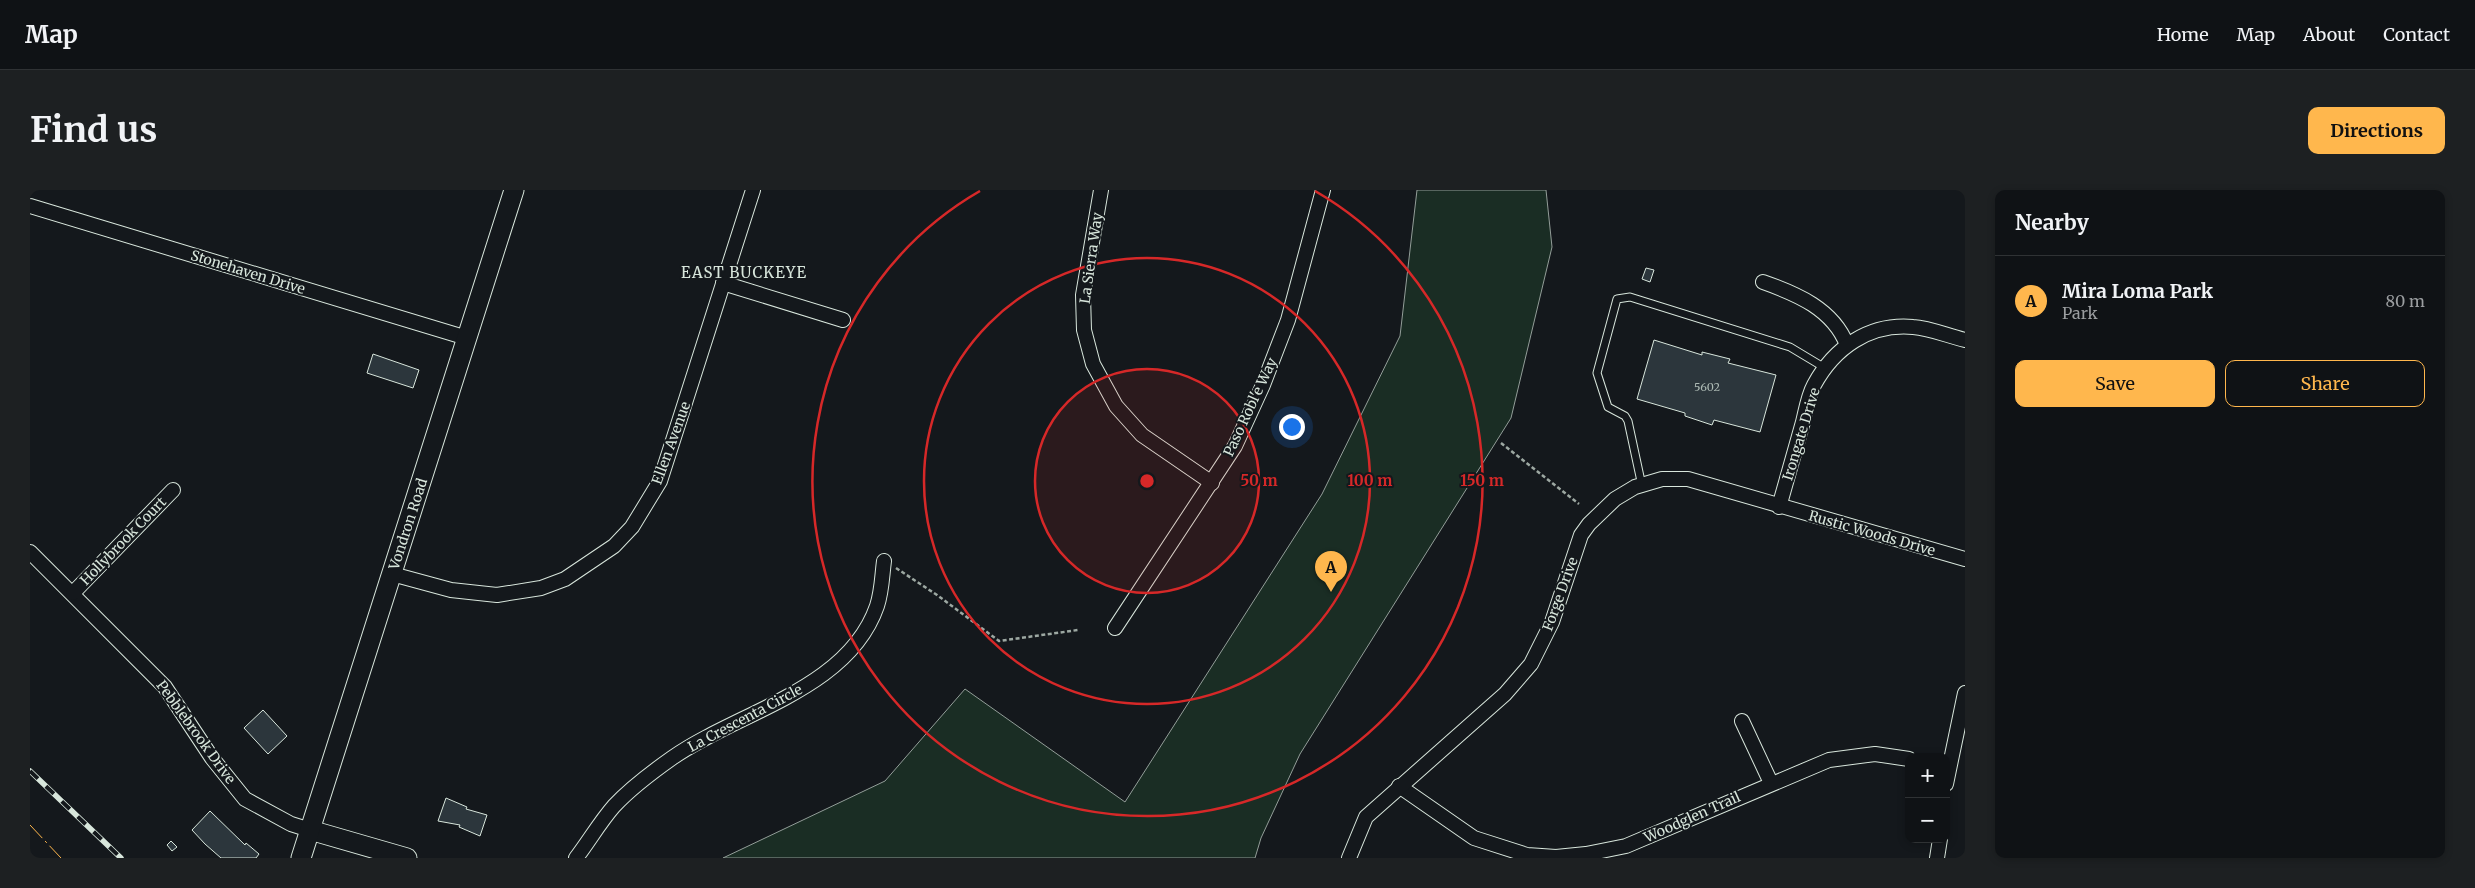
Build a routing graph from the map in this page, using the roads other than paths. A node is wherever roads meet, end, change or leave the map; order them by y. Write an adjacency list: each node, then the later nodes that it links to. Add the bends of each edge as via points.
1 (514, 190): 9 (street, Vondron Road)
2 (752, 190): 7 (street, Ellen Avenue)
3 (1101, 190): 13 (street, La Sierra Way, via 1083,295 1084,330 1093,364 1116,406 1142,436)
4 (1322, 190): 13 (street, Paso Robl'e Way, via 1288,320 1235,446)
5 (30, 206): 9 (street, Stonehaven Drive)
6 (1763, 282): 11 (street, via 1796,294 1814,305 1838,329)
7 (723, 283): 8 (street); 20 (street, Ellen Avenue, via 660,481 632,527 614,546 565,579 540,588 497,595 451,590)
8 (843, 320)
9 (467, 338): 20 (street, Vondron Road)
10 (1965, 340): 11 (street, Irongate Drive, via 1914,327 1893,327 1873,332)
11 (1847, 345): 12 (street, Irongate Drive)
12 (1825, 368): 14 (lane, via 1790,347 1630,297 1618,299 1596,373 1608,407 1628,421); 16 (street, Irongate Drive, via 1813,387)
13 (1212, 483): 22 (street, Paso Robl'e Way)
14 (1642, 486): 16 (street, Forge Drive, via 1662,479 1688,479); 28 (street, Forge Drive, via 1614,499 1581,535 1552,622 1531,664 1505,694)
15 (173, 490): 21 (street, Hollybrook Court)
16 (1779, 507): 18 (street, Rustic Woods Drive)
17 (30, 552): 21 (street, Pebblebrook Drive)
18 (1965, 559)
19 (884, 561): 33 (street, La Crescenta Circle, via 876,608 849,652 830,671 673,758 614,806)
20 (392, 574): 29 (street, Vondron Road)
21 (73, 593): 29 (street, Pebblebrook Drive, via 165,687 212,758 245,799 291,824)
22 (1115, 628)
23 (1965, 693): 25 (street)
24 (1742, 721): 27 (street)
25 (1950, 756)
26 (1905, 758): 27 (street, Woodglen Trail, via 1853,755 1829,760)
27 (1771, 783): 28 (street, Woodglen Trail, via 1626,846 1556,857 1527,855 1474,838)
28 (1399, 786): 34 (street, Forge Drive, via 1366,816)
29 (310, 830): 31 (street, Vondron Road); 32 (street)
30 (1939, 843): 35 (street)
31 (302, 858)
32 (407, 858)
33 (576, 858)
34 (1349, 858)
35 (1937, 858)

